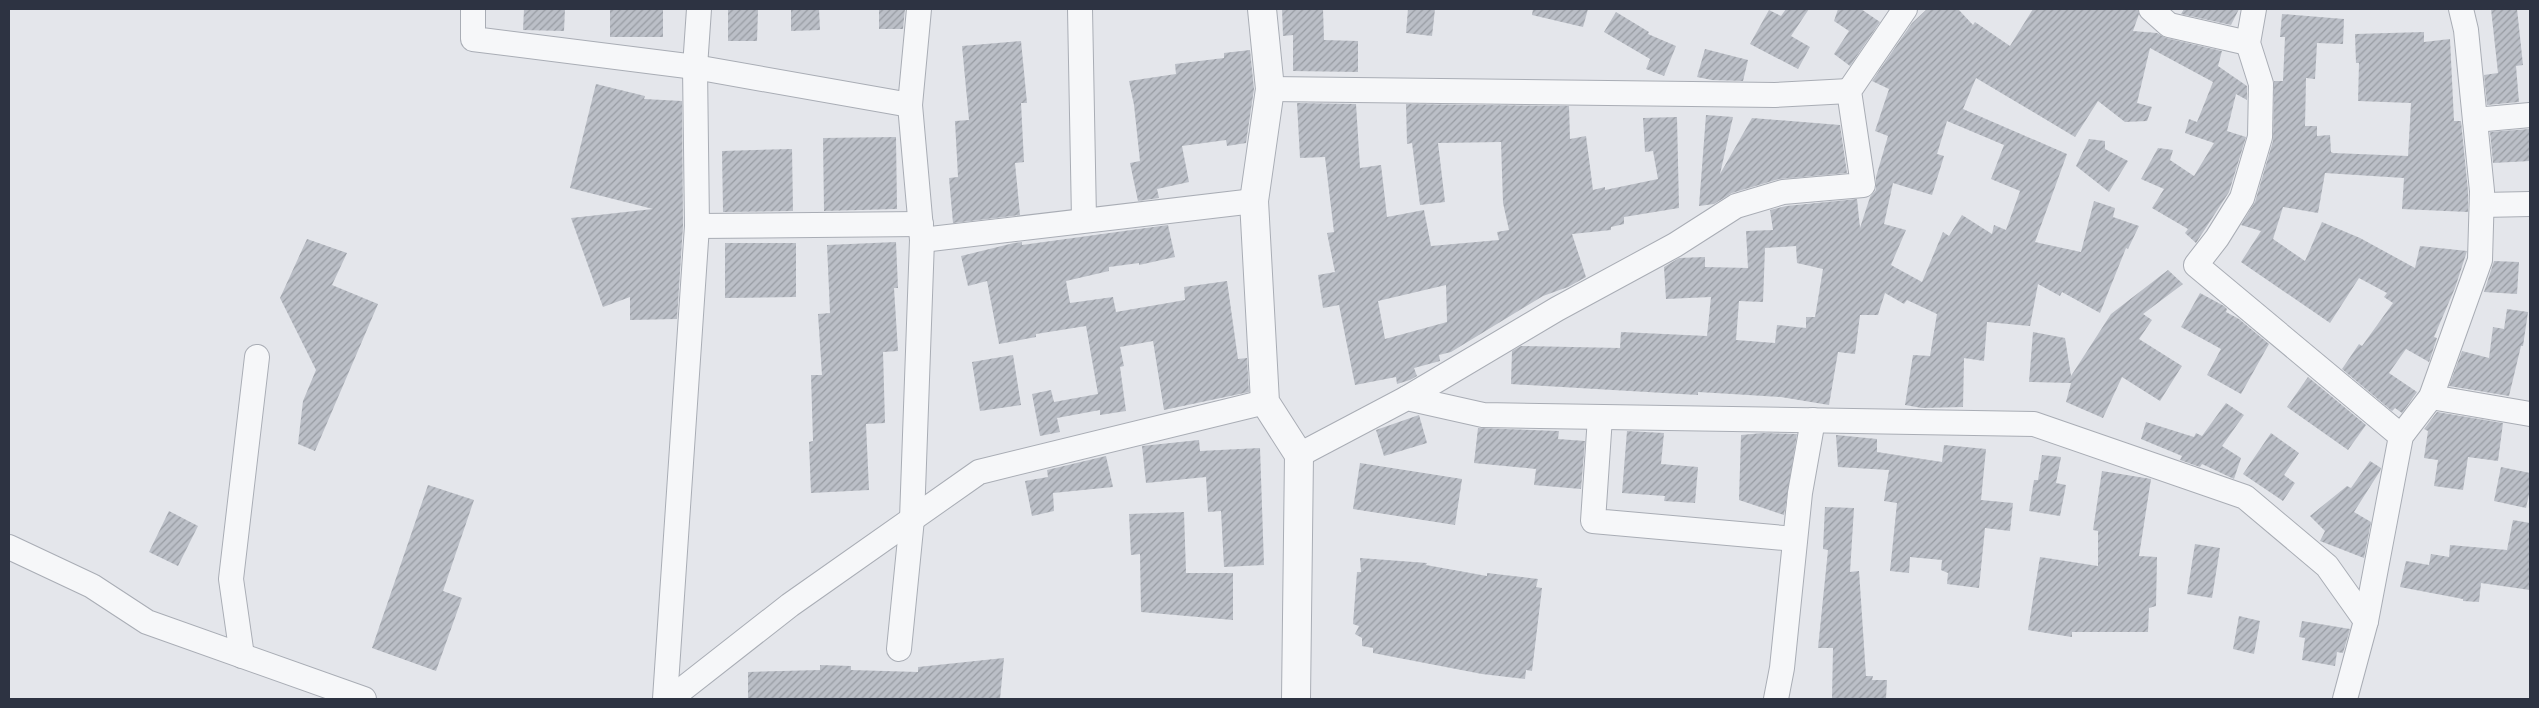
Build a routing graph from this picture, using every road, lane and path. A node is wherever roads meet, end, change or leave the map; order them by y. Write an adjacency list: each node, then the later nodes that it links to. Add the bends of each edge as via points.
1 (473, 9): 11 (street, via 473,39)
2 (699, 9): 11 (street)
3 (919, 9): 14 (street)
4 (1080, 9): 20 (street)
5 (1262, 9): 12 (street)
6 (1905, 9): 13 (street)
7 (2150, 9): 10 (street, via 2169,25)
8 (2254, 9): 10 (street)
9 (2461, 9): 16 (street)
10 (2248, 43): 30 (street, via 2261,84 2260,137 2242,198 2196,265)
11 (695, 67): 14 (street); 21 (street)
12 (1270, 89): 13 (street, via 1775,95); 17 (street)
13 (1849, 91): 25 (street, via 1863,185 1783,192 1736,206 1675,245 1557,309)
14 (910, 105): 22 (street)
15 (2530, 115): 16 (street)
16 (2475, 120): 18 (street)
17 (1254, 201): 20 (street); 26 (street)
18 (2482, 204): 19 (street); 24 (street, via 2480,260)
19 (2530, 204)
20 (1084, 219): 22 (street)
21 (697, 226): 22 (street); 39 (street)
22 (922, 232): 32 (street)
23 (257, 357): 37 (street, via 231,578)
24 (2431, 397): 27 (street); 30 (street)
25 (1407, 398): 28 (street, via 1484,415); 31 (street)
26 (1265, 402): 31 (street); 32 (street, via 979,472)
27 (2530, 414)
28 (1600, 417): 29 (street); 33 (street, via 1593,521)
29 (1813, 420): 33 (street); 35 (street, via 2034,424 2245,497 2327,566)
30 (2402, 436): 35 (street)
31 (1299, 455): 41 (street)
32 (912, 519): 36 (street); 40 (street, via 790,604)
33 (1795, 540): 42 (street)
34 (9, 547): 37 (street, via 92,586 147,622)
35 (2366, 621): 43 (street)
36 (899, 650)
37 (242, 656): 38 (street)
38 (364, 699)
39 (665, 699)
40 (670, 699)
41 (1296, 699)
42 (1776, 699)
43 (2345, 699)

